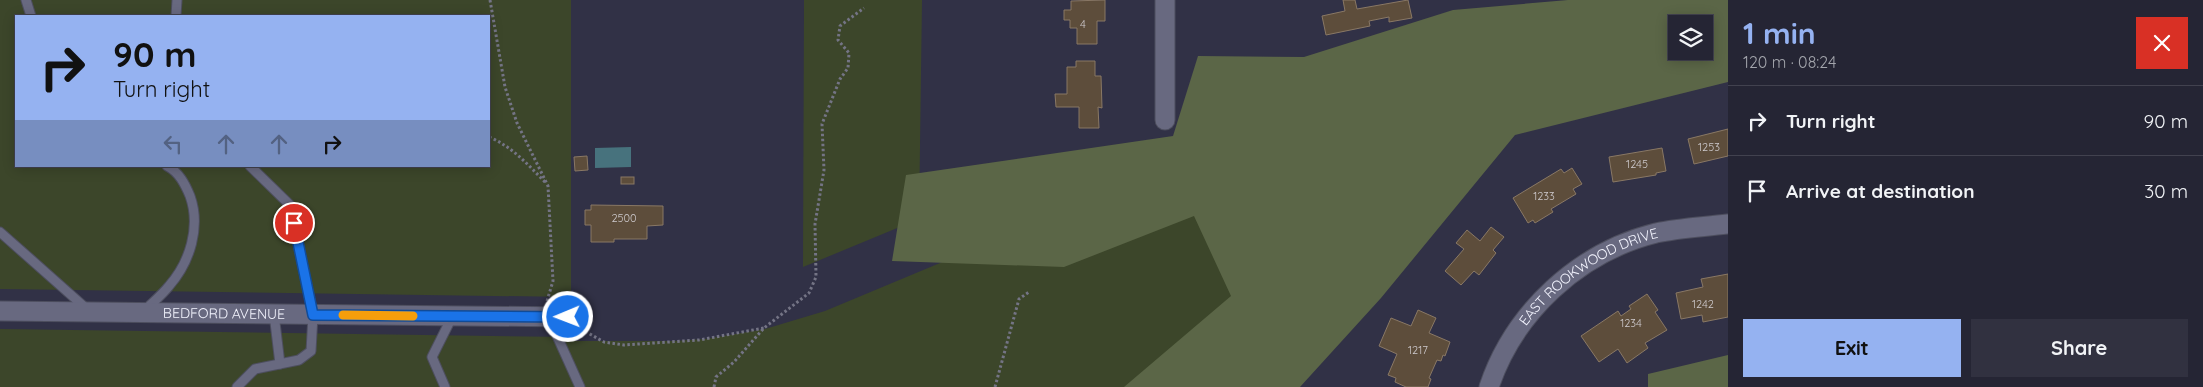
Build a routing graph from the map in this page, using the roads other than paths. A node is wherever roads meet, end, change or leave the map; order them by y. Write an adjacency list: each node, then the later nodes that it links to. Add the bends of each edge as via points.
1 (26, 0): 4 (lane)
2 (176, 0): 5 (lane)
3 (1165, 0): 6 (street)
4 (31, 15)
5 (176, 15)
6 (1165, 120)
7 (169, 167): 13 (lane, via 186,184 195,210 195,230 189,253 170,286)
8 (251, 167): 15 (lane, via 290,205)
9 (1728, 224): 22 (street, EAST ROOKWOOD DRIVE, via 1655,234 1606,252 1577,270 1528,315 1509,343)
10 (0, 232): 12 (lane)
11 (0, 311): 12 (street, BEDFORD AVENUE)
12 (90, 312): 13 (street, BEDFORD AVENUE)
13 (142, 312): 14 (street, BEDFORD AVENUE)
14 (274, 314): 15 (street, BEDFORD AVENUE); 18 (lane)
15 (313, 315): 16 (street, BEDFORD AVENUE); 18 (lane, via 311,351 299,360)
16 (452, 317): 17 (street, BEDFORD AVENUE); 20 (lane, via 432,357)
17 (563, 317): 21 (lane, via 557,336)
18 (280, 364): 19 (lane, via 255,370)
19 (237, 387)
20 (445, 387)
21 (580, 387)
22 (1489, 387)

